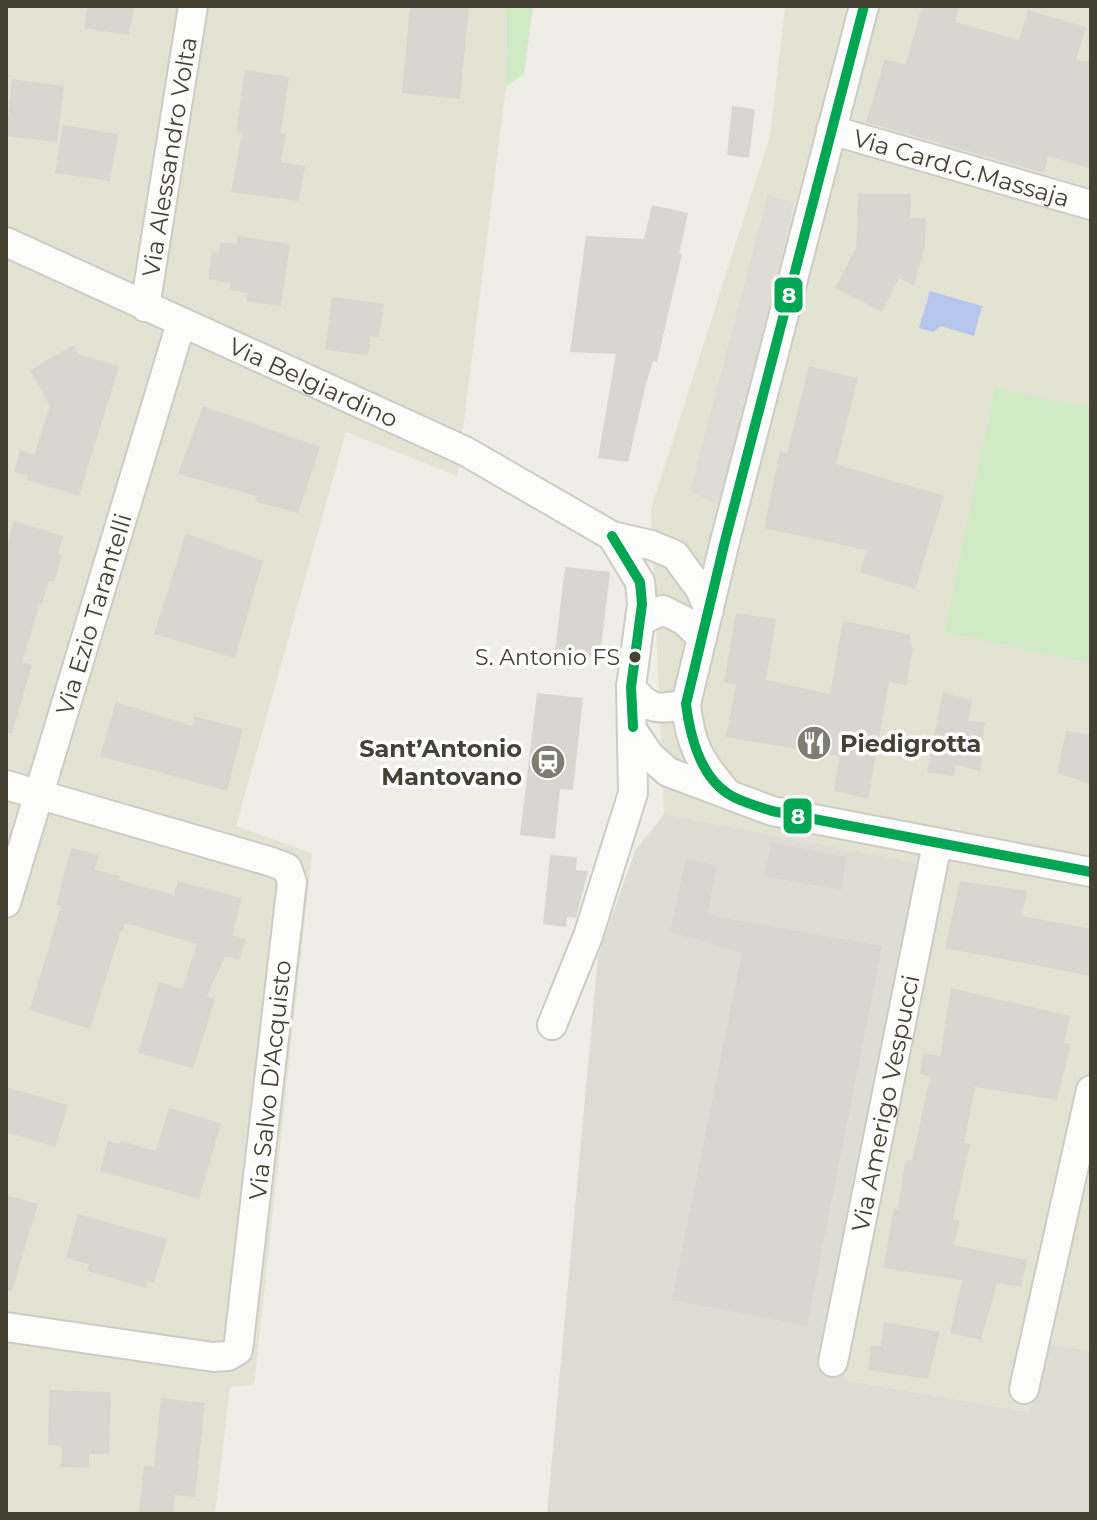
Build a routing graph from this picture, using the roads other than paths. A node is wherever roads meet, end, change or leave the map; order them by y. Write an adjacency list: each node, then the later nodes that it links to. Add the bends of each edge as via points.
1 (193, 6): 6 (street, Via Alessandro Volta)
2 (864, 6): 3 (street)
3 (831, 130): 4 (street, Via Card.G.Massaja); 9 (street)
4 (1091, 205)
5 (6, 242): 6 (street, Via Belgiardino)
6 (145, 307): 7 (street, Via Belgiardino)
7 (181, 323): 8 (street, Via Belgiardino, via 465,451); 22 (street, Via Ezio Tarantelli)
8 (612, 536): 10 (street, via 675,555); 12 (street, via 640,582)
9 (725, 541): 10 (street); 11 (street)
10 (683, 566): 11 (street); 12 (street, via 655,586)
11 (709, 610): 13 (street)
12 (640, 621): 13 (street, via 663,610); 14 (street)
13 (702, 638): 15 (street)
14 (631, 687): 15 (street, via 643,703 660,709); 16 (street)
15 (686, 704): 17 (street)
16 (633, 731): 18 (street); 21 (street)
17 (695, 746): 18 (street); 20 (street)
18 (668, 772): 20 (street); 21 (street)
19 (6, 785): 22 (street, Via Salvo D'Acquisto)
20 (726, 792): 23 (street, via 772,811)
21 (633, 793): 26 (street, via 588,936)
22 (39, 794): 25 (street, Via Ezio Tarantelli); 28 (street, Via Salvo D'Acquisto, via 272,862 287,868 292,882 238,1350 213,1357)
23 (937, 844): 24 (street); 29 (street, Via Amerigo Vespucci)
24 (1091, 872)
25 (6, 903)
26 (552, 1025)
27 (1091, 1090): 30 (street)
28 (6, 1327)
29 (833, 1362)
30 (1024, 1389)

